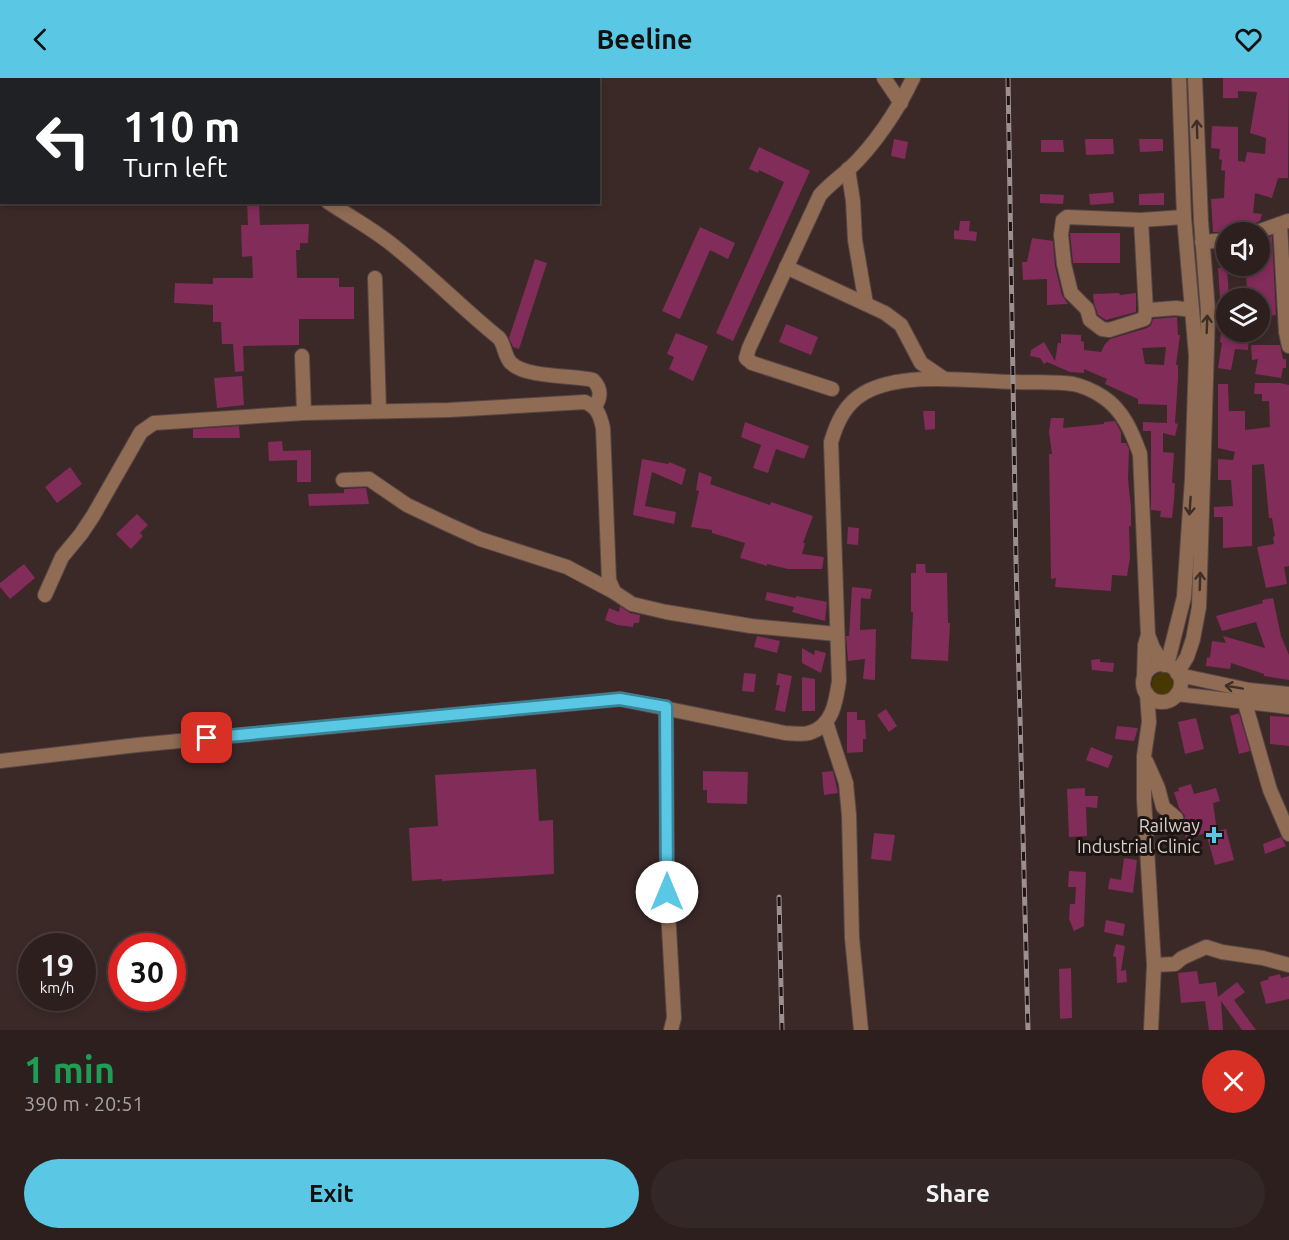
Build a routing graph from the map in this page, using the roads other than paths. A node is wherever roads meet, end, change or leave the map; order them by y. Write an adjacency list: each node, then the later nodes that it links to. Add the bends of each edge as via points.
1 (884, 78): 5 (street)
2 (913, 78): 5 (street)
3 (1179, 78): 8 (street)
4 (1195, 78): 13 (street, one-way to 4)
5 (901, 103): 6 (street)
6 (848, 170): 14 (street, via 820,195); 16 (street)
7 (331, 204): 23 (street, via 390,242 447,291 499,338 512,364 533,372 593,380 600,392)
8 (1184, 217): 9 (street); 17 (street)
9 (1141, 220): 18 (street); 18 (street, via 1067,218 1063,220 1061,235 1071,293 1087,309 1095,325 1109,330 1144,319)
10 (1285, 223): 11 (street); 19 (street, via 1285,324)
11 (1270, 228)
12 (1216, 241): 13 (street)
13 (1202, 242): 31 (street, one-way to 13, via 1187,657 1199,607 1208,311)
14 (786, 267): 16 (street); 22 (street, via 746,358)
15 (375, 278): 24 (street)
16 (866, 304): 21 (street, via 901,326 921,363)
17 (1192, 310): 18 (street); 31 (street, one-way to 31, via 1196,356 1192,479 1184,597)
18 (1146, 311)
19 (1289, 346)
20 (302, 356): 25 (street)
21 (943, 378): 29 (street, via 889,383 863,394 847,407 837,423 831,442); 30 (street, via 1074,384 1105,398 1119,412 1131,429 1140,454)
22 (832, 389)
23 (595, 407): 24 (street, via 571,402); 27 (street, via 603,428 609,580)
24 (379, 411): 25 (street)
25 (304, 413): 28 (street, via 154,423 141,432 93,516 62,557)
26 (343, 480): 27 (street, via 369,479 407,505 447,525 567,567)
27 (614, 592): 29 (street, via 632,604 666,612 751,626)
28 (45, 595)
29 (837, 634): 39 (street, via 839,681 836,705)
30 (1148, 635): 31 (street, via 1153,648); 32 (street)
31 (1172, 669): 32 (street, via 1154,667); 34 (street, one-way to 31, via 1249,690); 35 (street, via 1181,685)
32 (1144, 680): 33 (street)
33 (1147, 694): 35 (street, via 1155,701); 40 (street)
34 (1289, 694)
35 (1172, 698): 36 (street); 40 (street)
36 (1245, 703): 38 (street); 44 (street, via 1270,790)
37 (666, 707): 39 (street, via 785,733 810,733); 42 (street, via 620,699); 47 (street, via 667,892 674,1017)
38 (1289, 707)
39 (826, 722): 48 (street, via 847,793 852,938)
40 (1149, 722): 41 (street)
41 (1144, 756): 43 (street, via 1163,807); 45 (street)
42 (0, 761)
43 (1176, 818)
44 (1289, 834)
45 (1154, 965): 46 (street, via 1175,964 1206,947); 49 (street)
46 (1289, 965)
47 (671, 1030)
48 (861, 1030)
49 (1151, 1030)

